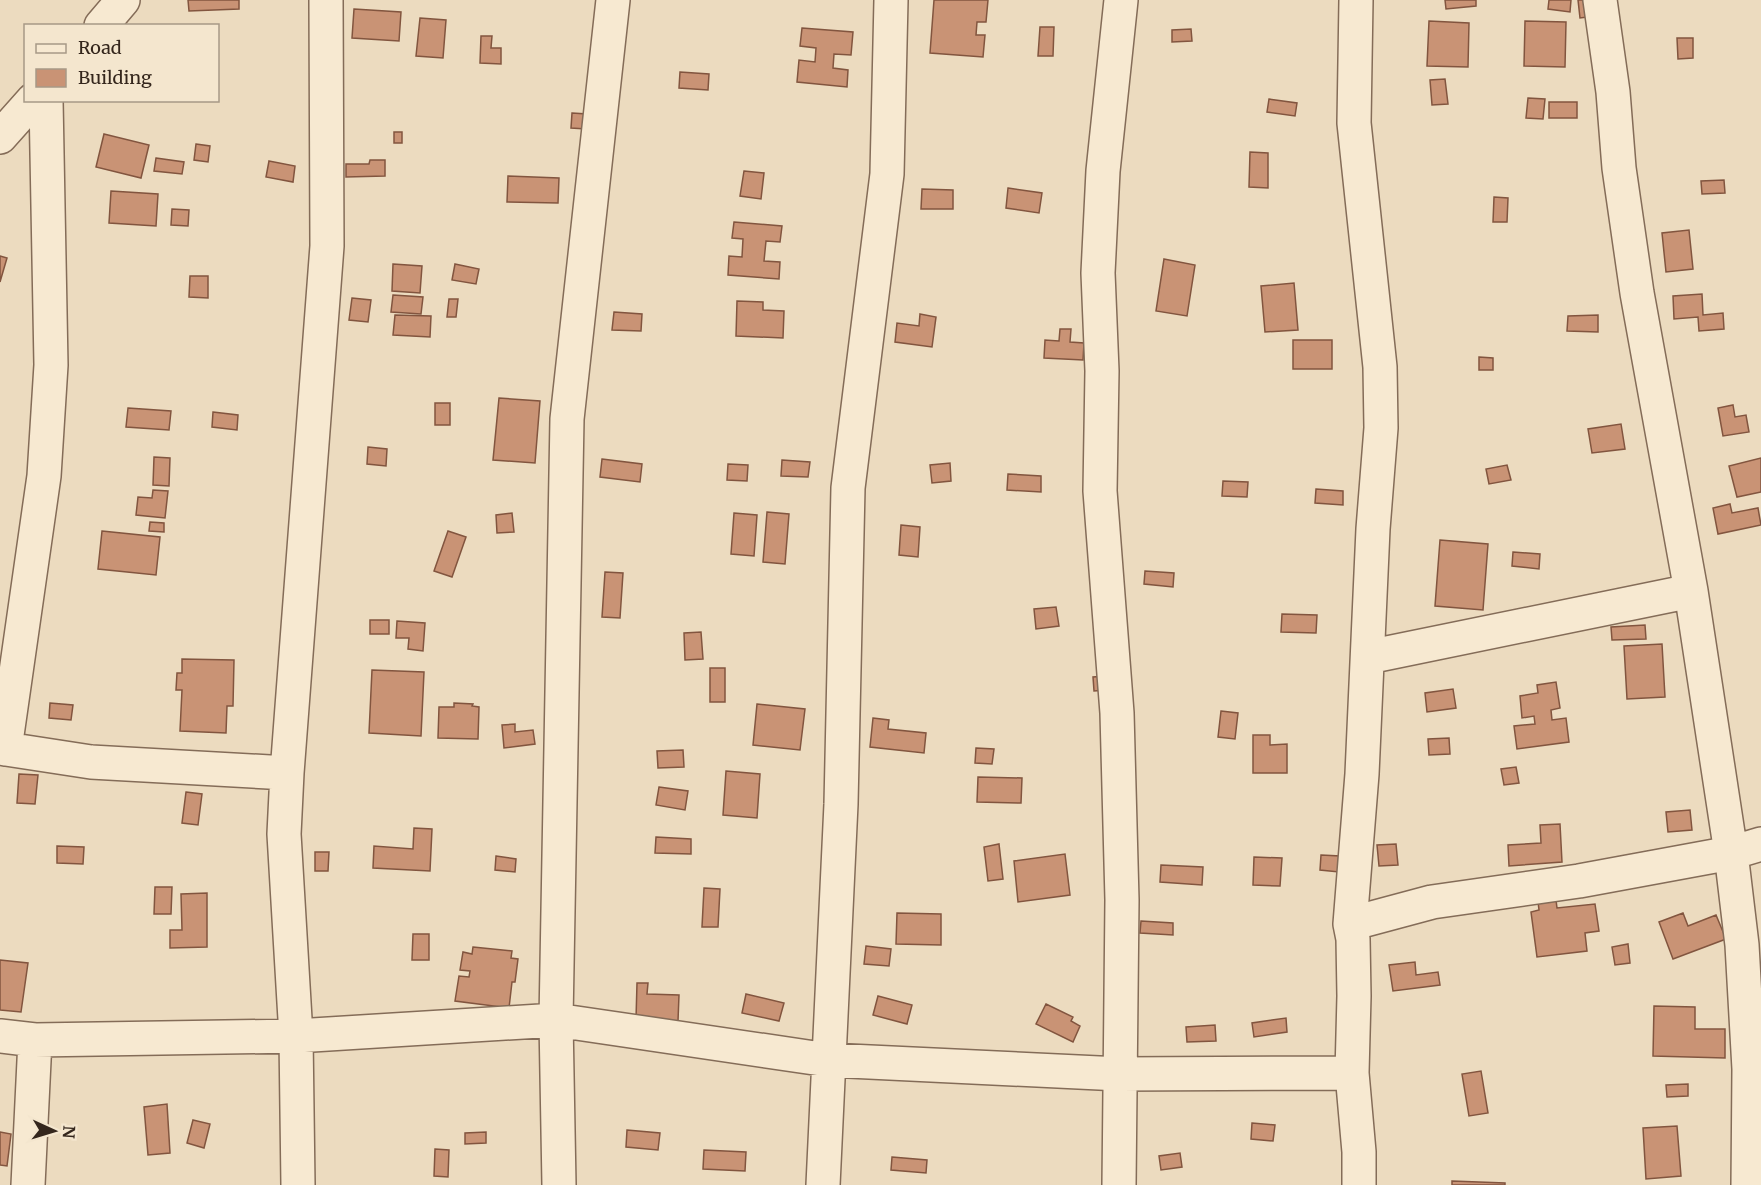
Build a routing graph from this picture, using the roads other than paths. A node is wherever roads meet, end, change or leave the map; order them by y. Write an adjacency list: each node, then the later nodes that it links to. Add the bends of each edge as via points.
1 (123, 0): 8 (street)
2 (326, 0): 15 (street, via 327,246)
3 (614, 0): 18 (street, via 567,419)
4 (891, 0): 22 (street, via 887,174 848,488 841,804)
5 (1121, 0): 24 (street, via 1103,171 1098,273 1102,371 1100,491 1117,713 1122,900)
6 (1356, 0): 13 (street, via 1354,123 1380,367 1381,428)
7 (1600, 0): 12 (street, via 1637,293)
8 (103, 24)
9 (31, 102): 11 (street)
10 (46, 102): 14 (street, via 51,366 44,476)
11 (3, 127)
12 (1691, 591): 13 (street); 16 (street)
13 (1368, 657): 17 (street)
14 (3, 748): 15 (street, via 91,762)
15 (287, 773): 20 (street, via 284,834)
16 (1746, 848): 17 (street, via 1579,880 1432,902); 31 (street, via 1742,945 1749,1069)
17 (1350, 924): 23 (street, via 1354,996)
18 (556, 1020): 20 (street); 22 (street); 27 (street)
19 (0, 1036): 21 (street)
20 (296, 1036): 21 (street); 26 (street)
21 (35, 1040): 25 (street)
22 (828, 1060): 24 (street); 28 (street)
23 (1352, 1073): 24 (street); 30 (street)
24 (1120, 1074): 29 (street)
25 (28, 1185)
26 (298, 1185)
27 (559, 1185)
28 (823, 1185)
29 (1119, 1185)
30 (1359, 1185)
31 (1748, 1185)

